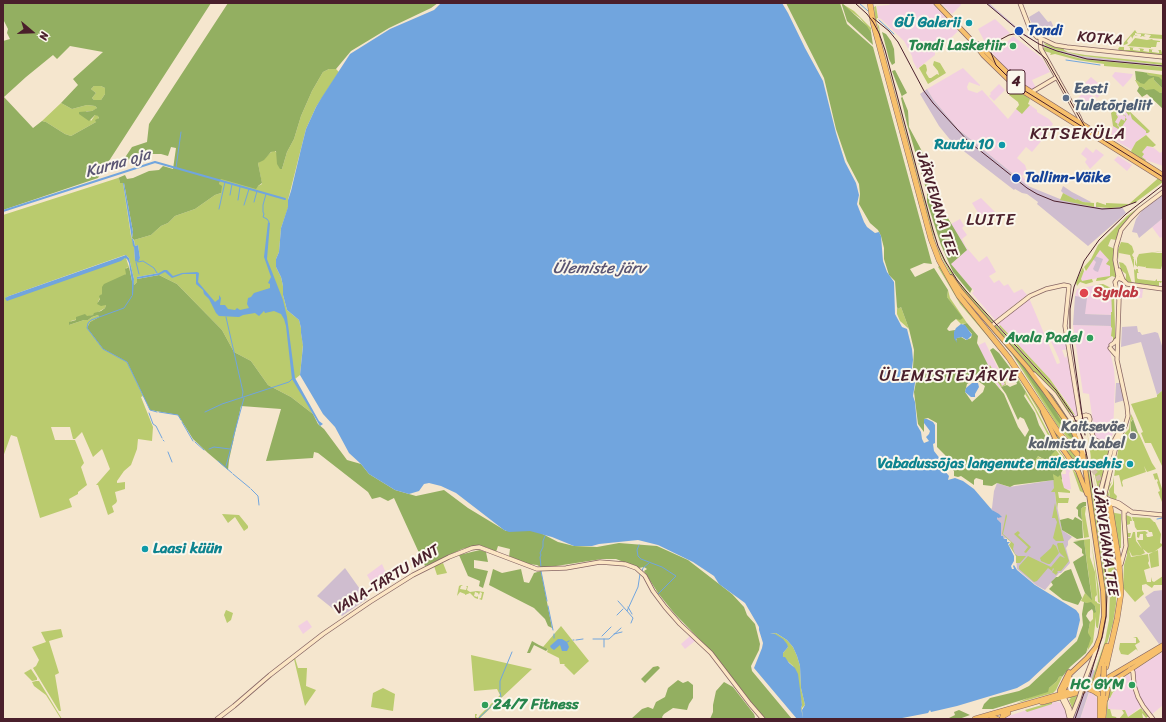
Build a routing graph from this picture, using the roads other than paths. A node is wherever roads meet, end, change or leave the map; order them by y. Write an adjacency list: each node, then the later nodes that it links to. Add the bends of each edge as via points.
1 (871, 3): 25 (highway, JÄRVEVANA TEE, via 932,239 958,291); 31 (highway, JÄRVEVANA TEE, via 874,26 934,251 959,296 1009,358)
2 (937, 3): 7 (main road, 4, via 984,53)
3 (1020, 3): 4 (street, via 1030,29)
4 (1040, 38): 5 (street, KOTKA, via 1071,48); 6 (street, via 1039,48)
5 (1163, 57)
6 (1056, 77): 7 (street); 8 (street)
7 (1029, 93): 9 (main road, 4); 10 (main road, 4)
8 (1079, 117): 9 (street); 10 (street)
9 (1081, 124): 10 (main road, 4)
10 (1086, 129): 12 (main road, 4); 13 (main road, 4)
11 (1109, 138): 12 (main road)
12 (1119, 147): 13 (main road, 4)
13 (1141, 163): 14 (main road, 4); 15 (main road, 4)
14 (1163, 175)
15 (1163, 179)
16 (1163, 191): 17 (street, via 1125,224)
17 (1116, 247): 18 (street); 19 (street, via 1118,268)
18 (1117, 279): 19 (street); 21 (street)
19 (1123, 280): 20 (street); 22 (street)
20 (1132, 285): 22 (street); 23 (street)
21 (1115, 286): 22 (street); 24 (street, via 1118,300)
22 (1122, 287): 24 (street)
23 (1163, 289)
24 (1117, 319): 28 (street)
25 (988, 324): 26 (street); 27 (main road, JÄRVEVANA TEE); 38 (highway, via 1059,430)
26 (994, 324): 27 (street); 33 (street, via 1031,295 1046,289 1069,286 1065,326)
27 (995, 329): 30 (main road, JÄRVEVANA TEE)
28 (1117, 337): 29 (street); 29 (street, via 1111,347)
29 (1116, 355): 32 (street)
30 (1027, 367): 33 (street, via 1054,394 1070,418); 38 (main road, JÄRVEVANA TEE, via 1073,431)
31 (1033, 394): 38 (highway, via 1058,432); 40 (main road, JÄRVEVANA TEE, via 1055,438)
32 (1125, 400): 35 (street, via 1125,418); 37 (street, via 1128,416)
33 (1079, 419): 34 (street); 34 (street, via 1088,416 1090,418); 42 (street, via 1077,429 1086,461)
34 (1087, 422): 36 (street, via 1094,439)
35 (1114, 439): 36 (street); 37 (street)
36 (1106, 445): 37 (street); 39 (street, via 1110,449)
37 (1113, 446): 39 (street); 43 (street, via 1109,475)
38 (1079, 452): 40 (main road, via 1082,457 1080,460); 42 (main road, JÄRVEVANA TEE)
39 (1110, 456): 43 (street)
40 (1070, 460): 41 (main road, JÄRVEVANA TEE)
41 (1077, 465): 42 (main road, JÄRVEVANA TEE, via 1083,464); 63 (main road, JÄRVEVANA TEE, via 1088,498 1101,594 1101,616 1097,639 1092,648 1070,670)
42 (1086, 474): 54 (main road, JÄRVEVANA TEE, via 1104,601)
43 (1102, 495): 44 (street); 45 (street)
44 (1117, 502): 45 (street); 47 (street)
45 (1102, 504): 46 (street); 46 (street); 51 (street)
46 (1107, 507): 47 (street, via 1116,505); 51 (street); 52 (highway)
47 (1125, 509): 48 (street); 49 (street, via 1137,514); 50 (street); 52 (street, via 1122,520 1122,548 1118,547)
48 (1130, 514): 49 (street); 50 (street, via 1125,515)
49 (1163, 516)
50 (1124, 523): 53 (street, via 1126,546)
51 (1106, 532): 52 (street, via 1110,551 1114,550); 53 (street, via 1108,552 1116,562)
52 (1114, 540): 53 (highway)
53 (1120, 576): 57 (highway, via 1116,618); 57 (highway, via 1119,610)
54 (1100, 637): 58 (main road, JÄRVEVANA TEE, via 1093,651); 76 (street, bridge)
55 (1163, 644): 59 (main road)
56 (1163, 648): 59 (main road)
57 (1104, 666): 64 (main road, via 1100,674); 64 (highway, via 1097,681); 68 (highway, bridge)
58 (1078, 667): 66 (main road, via 1069,682 1070,687); 67 (main road, JÄRVEVANA TEE, via 1070,674)
59 (1127, 668): 60 (main road); 61 (street); 64 (main road)
60 (1122, 675): 61 (street); 62 (main road)
61 (1132, 675): 78 (street, via 1138,697)
62 (1116, 679): 64 (main road); 68 (main road)
63 (1064, 680): 67 (main road); 67 (main road, JÄRVEVANA TEE, via 1060,689)
64 (1103, 683): 65 (highway); 66 (highway); 68 (main road)
65 (1089, 689): 66 (highway); 68 (highway)
66 (1076, 691): 67 (highway); 67 (street); 70 (street, via 1068,699)
67 (1061, 696): 69 (highway); 69 (main road); 70 (street); 71 (highway); 76 (street)
68 (1104, 697): 77 (highway)
69 (1039, 703): 71 (highway)
70 (1070, 709): 76 (street)
71 (998, 716): 74 (highway); 75 (highway)
72 (217, 719): 73 (street, VANA-TARTU MNT, via 323,634 370,602 413,575 465,550 479,547 537,569 607,562 638,569 669,612 711,653 752,708)
73 (764, 719)
74 (975, 719)
75 (986, 719)
76 (1070, 719)
77 (1102, 719)
78 (1153, 719)

